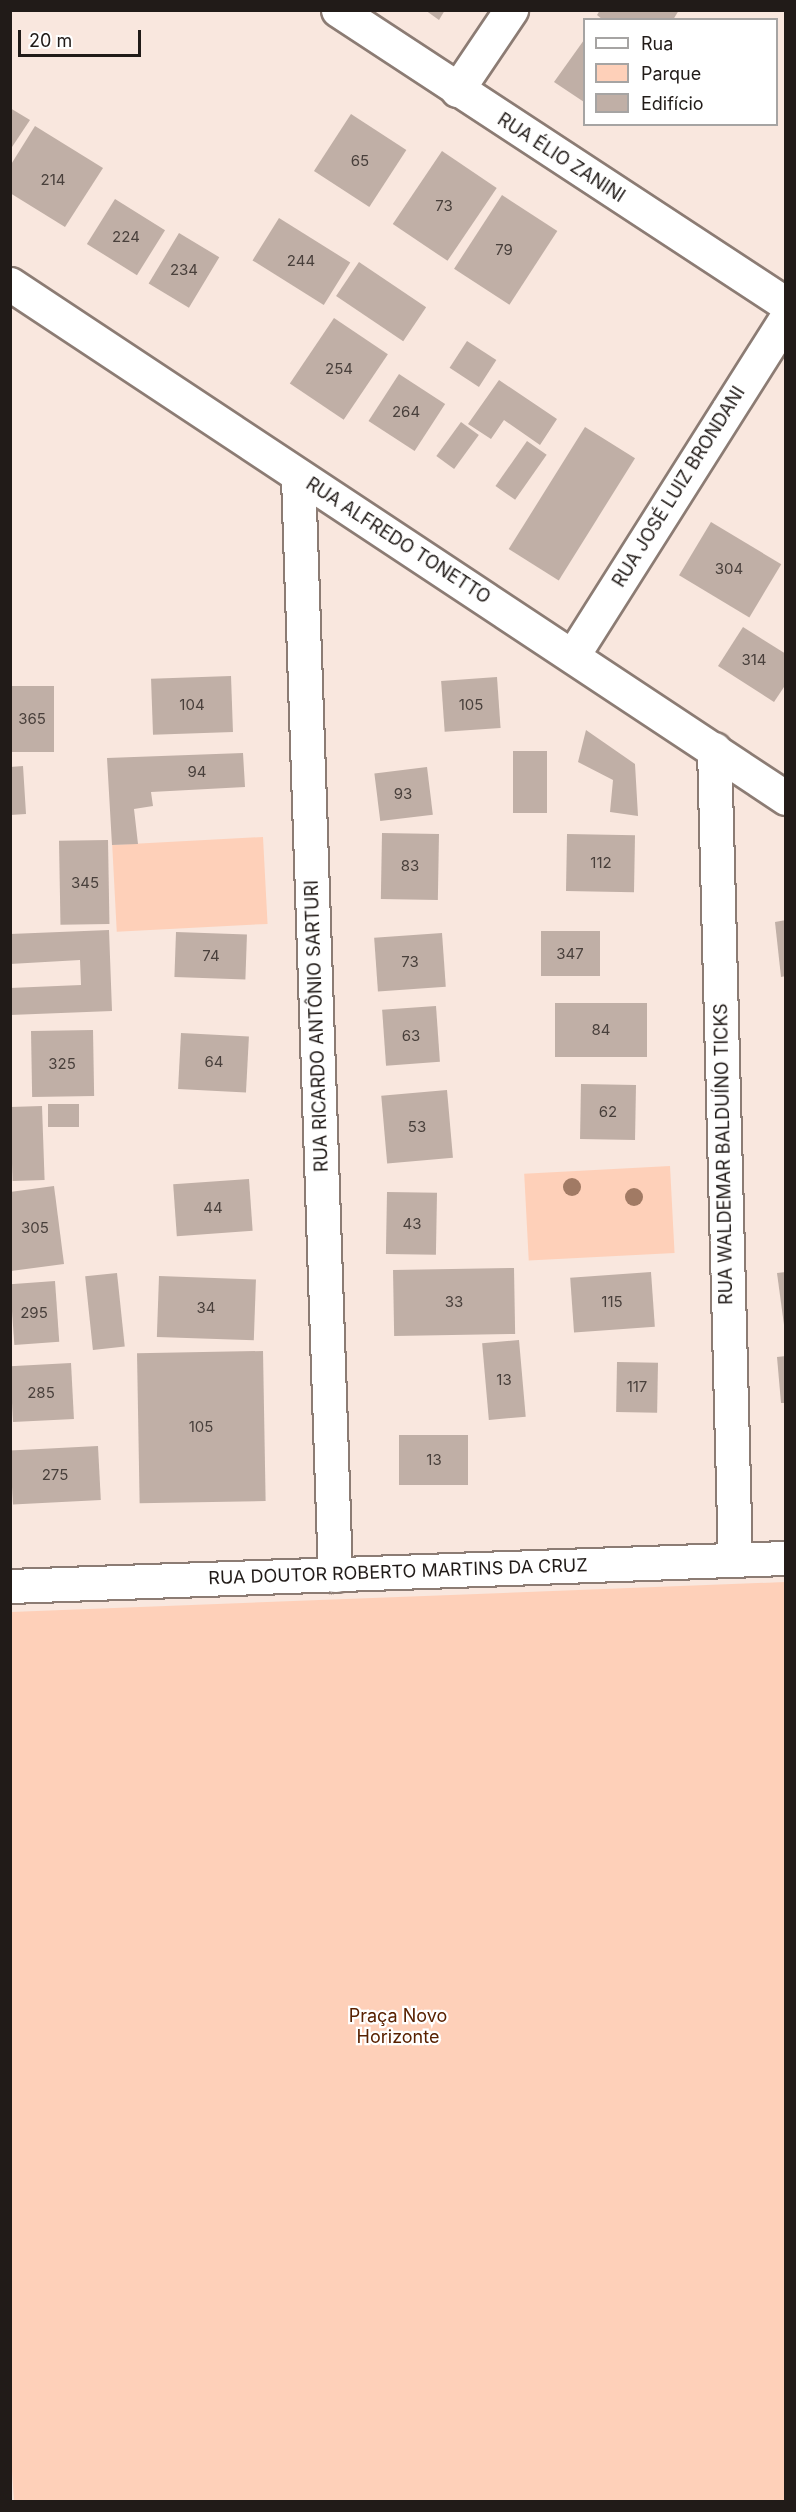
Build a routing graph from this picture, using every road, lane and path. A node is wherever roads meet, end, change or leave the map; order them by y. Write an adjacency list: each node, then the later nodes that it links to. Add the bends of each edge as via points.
1 (338, 10): 3 (street, RUA ÉLIO ZANINI)
2 (511, 10): 3 (street)
3 (457, 90): 5 (street, RUA ÉLIO ZANINI)
4 (10, 284): 7 (street, RUA ALFREDO TONETTO)
5 (786, 303)
6 (786, 318): 8 (street, RUA JOSÉ LUIZ BRONDANI)
7 (298, 477): 8 (street, RUA ALFREDO TONETTO); 13 (street, RUA RICARDO ANTÔNIO SARTURI)
8 (573, 656): 9 (street, RUA ALFREDO TONETTO)
9 (714, 749): 10 (street, RUA ALFREDO TONETTO); 12 (street, RUA WALDEMAR BALDUÍNO TICKS)
10 (786, 798)
11 (786, 1558): 12 (street, RUA DOUTOR ROBERTO MARTINS DA CRUZ)
12 (735, 1560): 13 (street, RUA DOUTOR ROBERTO MARTINS DA CRUZ)
13 (334, 1575): 14 (street, RUA DOUTOR ROBERTO MARTINS DA CRUZ)
14 (10, 1586)

